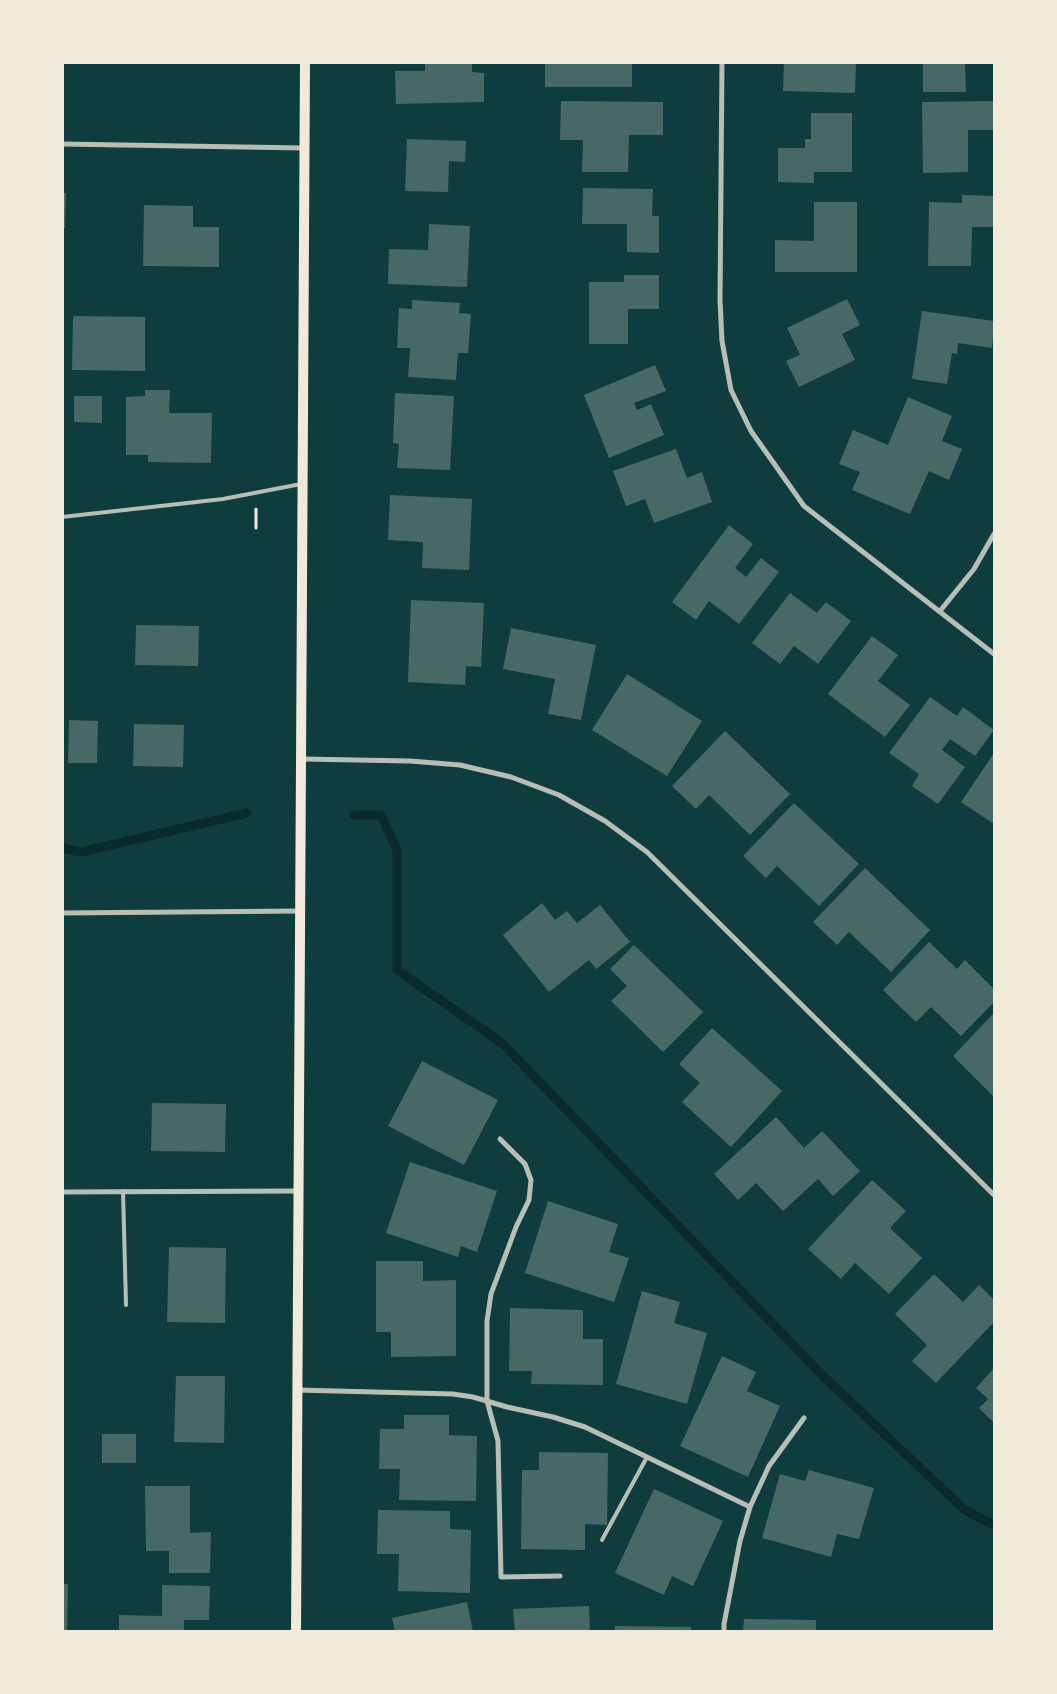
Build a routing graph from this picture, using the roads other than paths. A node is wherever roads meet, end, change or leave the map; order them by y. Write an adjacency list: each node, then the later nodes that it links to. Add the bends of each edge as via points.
1 (305, 62): 4 (main road)
2 (722, 62): 8 (street, via 720,300 722,341 731,390 750,431 804,506)
3 (62, 144): 4 (street)
4 (305, 148): 5 (main road)
5 (304, 483): 6 (lane, via 223,500); 10 (main road)
6 (62, 517)
7 (994, 534): 8 (street, via 974,568)
8 (940, 611): 9 (street)
9 (994, 654)
10 (302, 759): 11 (main road); 17 (street, via 410,761 460,766 511,777 551,792 605,820 647,852)
11 (300, 910): 12 (street); 14 (main road)
12 (62, 913)
13 (500, 1139): 20 (street, via 525,1164 531,1180 529,1200 491,1294 487,1321)
14 (298, 1191): 16 (street); 19 (main road)
15 (62, 1192): 16 (street)
16 (123, 1192): 18 (lane)
17 (994, 1195)
18 (126, 1306)
19 (297, 1390): 20 (street, via 453,1394); 26 (main road)
20 (488, 1401): 22 (street, via 585,1427); 25 (street, via 498,1441 501,1577)
21 (804, 1418): 23 (street, via 769,1466)
22 (647, 1457): 23 (street); 24 (lane)
23 (750, 1506): 27 (street, via 740,1541)
24 (602, 1540)
25 (560, 1576)
26 (296, 1632)
27 (724, 1632)

